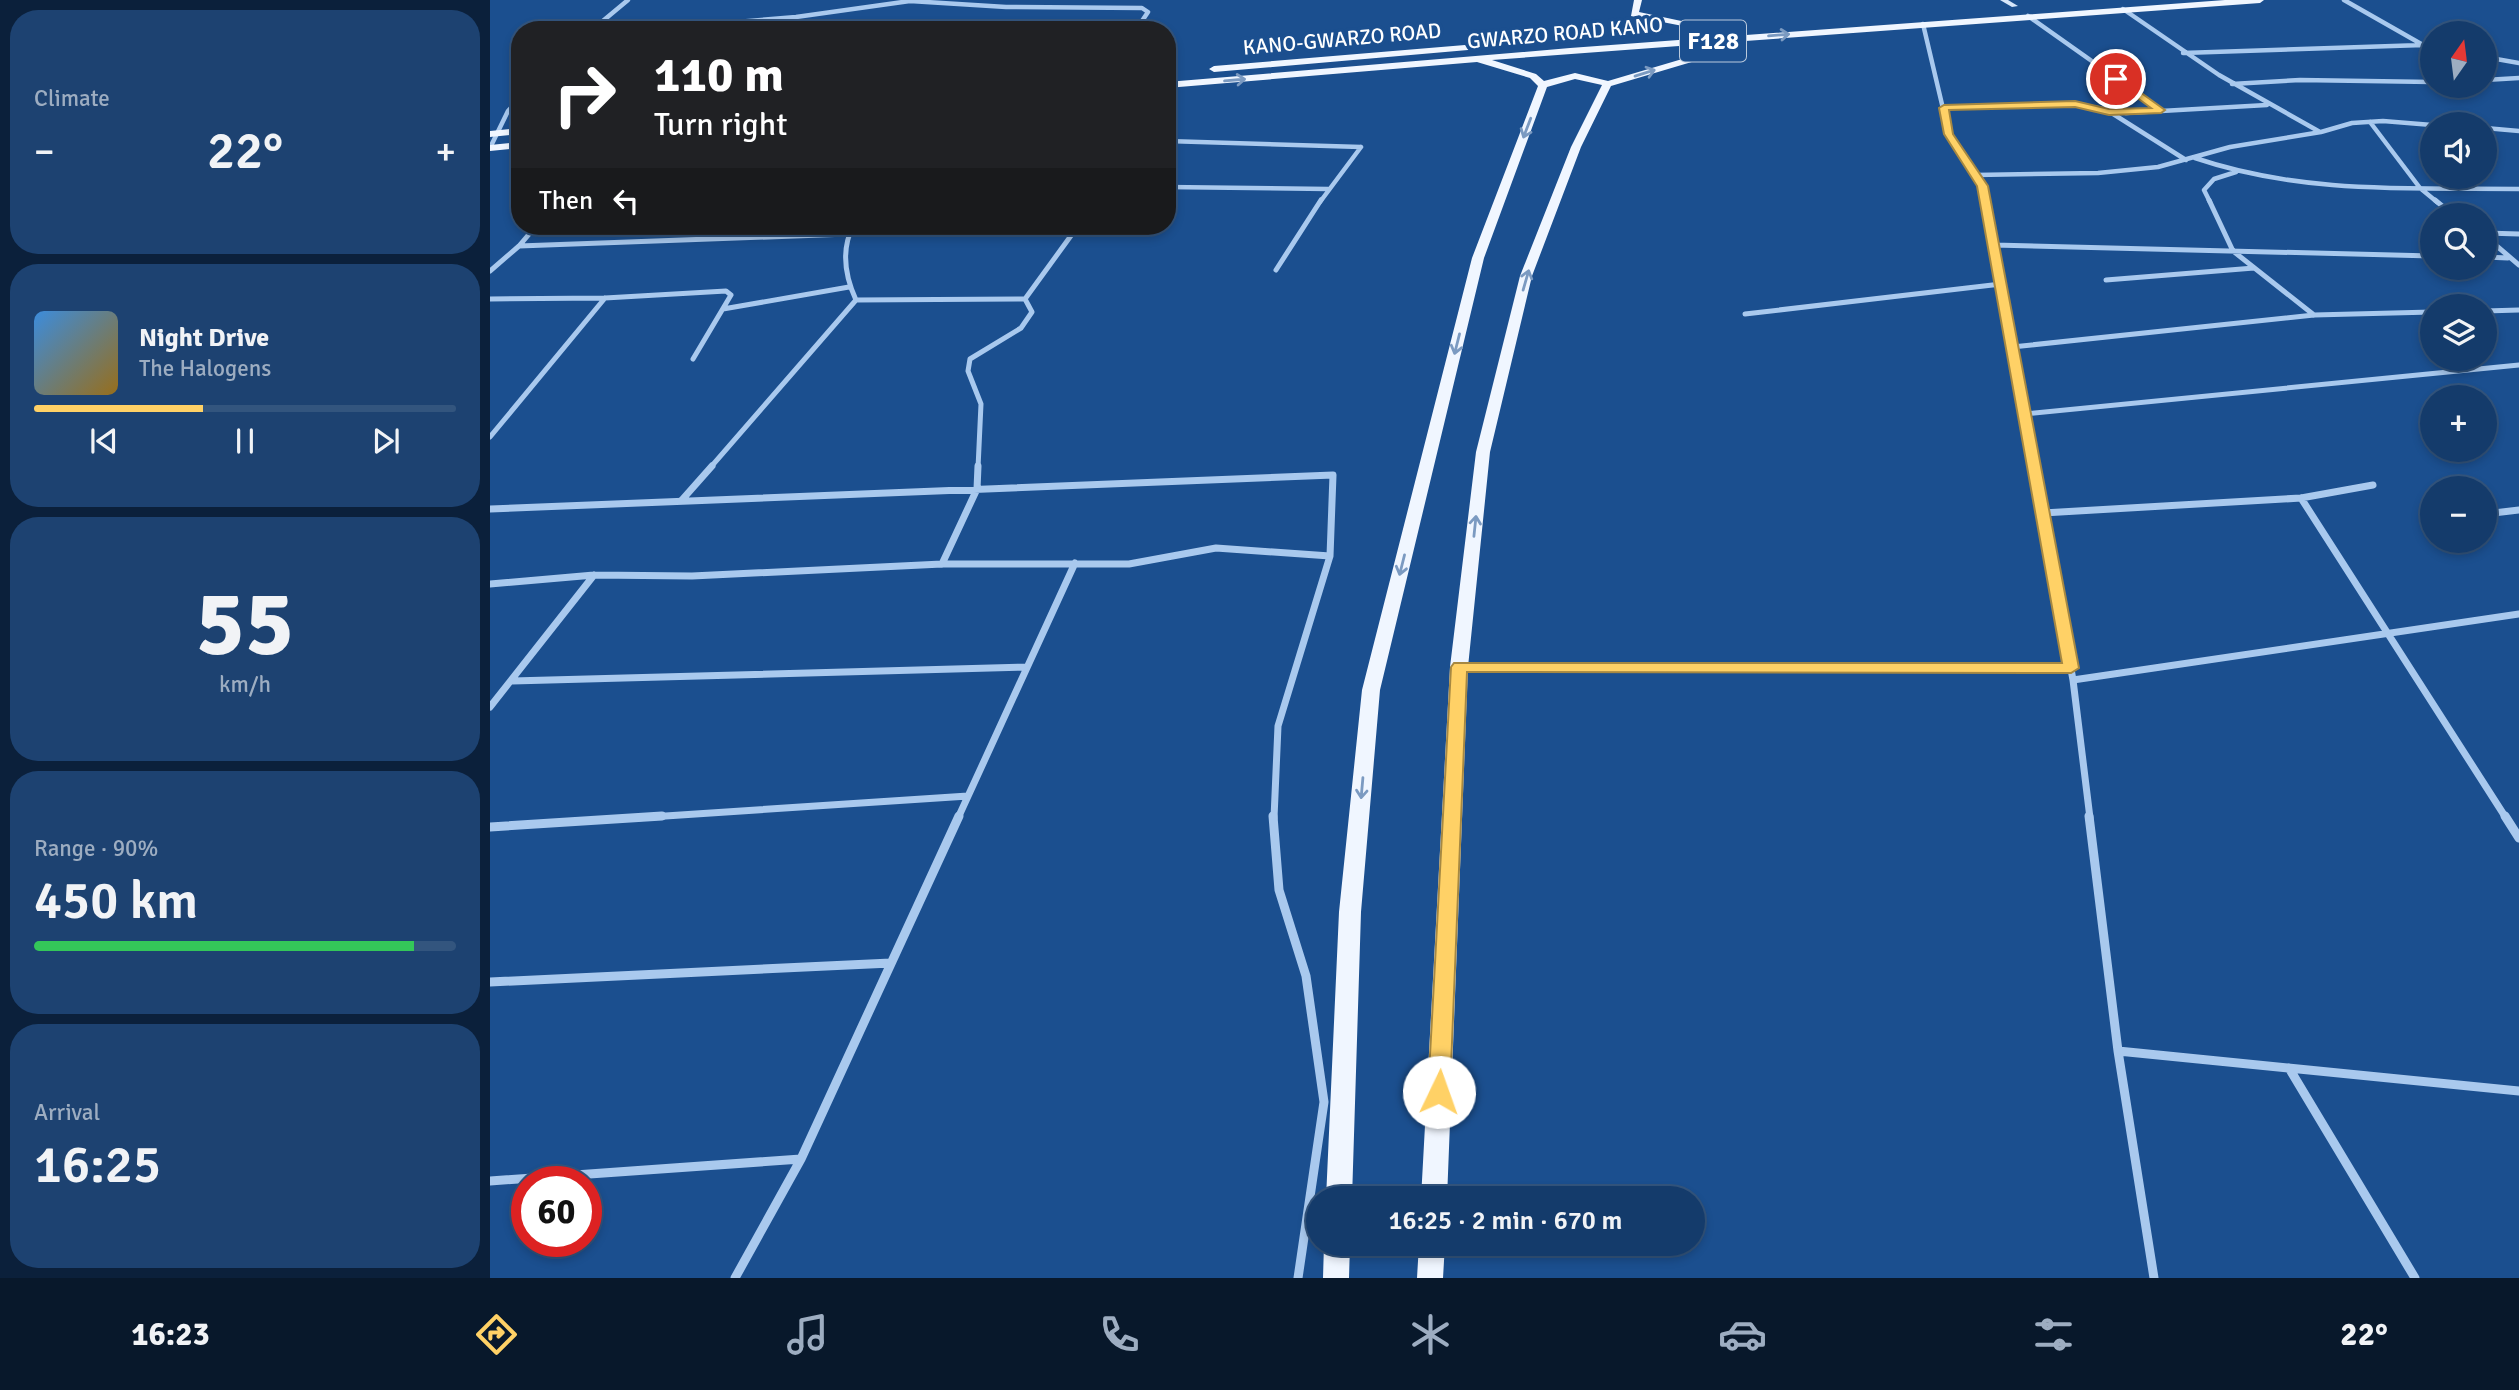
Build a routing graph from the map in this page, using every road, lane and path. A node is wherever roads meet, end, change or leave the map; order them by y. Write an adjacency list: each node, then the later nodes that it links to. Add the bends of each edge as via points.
1 (628, 0): 10 (street)
2 (1638, 0): 15 (main road, via 1634,14)
3 (2260, 0): 6 (main road, GWARZO ROAD KANO / F128)
4 (2344, 0): 17 (street)
5 (2002, 4): 7 (main road, F128)
6 (2122, 8): 7 (main road, GWARZO ROAD KANO / F128); 20 (street)
7 (2027, 10): 13 (main road, GWARZO ROAD KANO / F128); 34 (street)
8 (1932, 13): 9 (main road)
9 (1919, 14)
10 (603, 21)
11 (747, 21): 12 (street, via 910,1 1006,7 1128,6 1148,12)
12 (1142, 21)
13 (1923, 24): 15 (main road, GWARZO ROAD KANO / F128, one-way to 13); 33 (street)
14 (1728, 28): 15 (main road, F128)
15 (1715, 35): 16 (main road, F128); 19 (main road, GWARZO ROAD KANO / F128); 28 (main road, one-way to 15, via 1692,59)
16 (1535, 43)
17 (2420, 43)
18 (2420, 45): 20 (street)
19 (1479, 53): 23 (main road, KANO-GWARZO ROAD / F128); 27 (main road, GWARZO ROAD KANO / F128, one-way to 19); 30 (main road, via 1533,76)
20 (2183, 53): 29 (street)
21 (2497, 59): 22 (street)
22 (2519, 63)
23 (1208, 70)
24 (2519, 78): 25 (street)
25 (2497, 79)
26 (2420, 82): 29 (street)
27 (1176, 84)
28 (1607, 84): 30 (main road, via 1592,76 1562,76); 107 (main road, one-way to 28, via 1483,452 1526,276 1576,147)
29 (2231, 84): 31 (street)
30 (1543, 85): 122 (main road, one-way to 122, via 1478,258 1371,690 1350,912)
31 (2267, 105): 34 (street); 40 (street)
32 (511, 108): 41 (street)
33 (1944, 108): 35 (street, via 2075,104); 48 (street, via 1949,134)
34 (2161, 110): 35 (street)
35 (2109, 112): 46 (street)
36 (2370, 122): 37 (street); 40 (street); 51 (street)
37 (2420, 124)
38 (2497, 129): 39 (street)
39 (2519, 131)
40 (2321, 132): 45 (street, via 2230,147)
41 (494, 134): 44 (street)
42 (1176, 141): 50 (street, via 1361,146)
43 (511, 146): 44 (main road)
44 (490, 148)
45 (2194, 158): 46 (street); 47 (street)
46 (2186, 160): 48 (street, via 2098,173)
47 (2236, 172): 51 (street, via 2339,186); 65 (street, via 2214,179 2204,190)
48 (1975, 174): 62 (street, via 1983,186)
49 (1176, 187): 50 (street)
50 (1328, 188): 71 (street)
51 (2420, 188)
52 (2421, 189): 55 (street)
53 (2470, 189): 54 (street)
54 (2519, 190)
55 (2438, 203)
56 (2519, 234): 61 (street)
57 (528, 235): 63 (street)
58 (821, 235): 63 (street)
59 (848, 235): 75 (street)
60 (1071, 235): 78 (street)
61 (2497, 235)
62 (1994, 245): 65 (street); 74 (street)
63 (519, 246): 72 (street)
64 (2497, 247): 68 (street)
65 (2233, 251): 66 (street); 70 (street)
66 (2420, 256)
67 (2497, 258): 68 (street)
68 (2508, 258): 69 (street)
69 (2519, 265)
70 (2254, 268): 73 (street); 85 (street)
71 (1276, 270)
72 (490, 271)
73 (2106, 279)
74 (2001, 284): 84 (street); 86 (street)
75 (849, 288): 79 (street); 80 (street)
76 (605, 298): 77 (street); 80 (street, via 726,291 731,295); 90 (street)
77 (490, 299)
78 (1025, 299): 79 (street); 92 (street, via 1032,312 1021,328 970,359 968,372 981,404)
79 (856, 300): 94 (street)
80 (723, 309): 87 (street)
81 (2519, 310): 82 (street)
82 (2497, 311)
83 (2420, 312): 85 (street)
84 (1745, 314)
85 (2314, 315): 86 (street)
86 (2012, 347): 89 (street)
87 (693, 359)
88 (2519, 365): 89 (street)
89 (2025, 414): 97 (street)
90 (490, 437)
91 (2373, 485): 93 (street)
92 (978, 489): 94 (street); 99 (street, via 1334,475); 101 (street)
93 (2301, 499): 97 (street); 105 (street)
94 (681, 501): 95 (street)
95 (490, 509)
96 (2519, 510): 98 (street)
97 (2043, 513): 108 (street)
98 (2497, 513)
99 (1330, 556): 100 (street, via 1216,548 1129,564); 127 (street, via 1278,726 1273,810 1279,890 1306,976 1324,1102)
100 (1076, 563): 101 (street); 106 (street)
101 (942, 564): 102 (street, via 692,576)
102 (594, 575): 103 (street); 110 (street)
103 (490, 584)
104 (2519, 614): 105 (street)
105 (2387, 634): 109 (street); 114 (street)
106 (1027, 667): 110 (street); 112 (street)
107 (1459, 667): 108 (street); 123 (main road)
108 (2071, 668): 109 (street)
109 (2073, 680): 117 (street)
110 (512, 681): 111 (street)
111 (490, 707)
112 (968, 796): 113 (street); 115 (street)
113 (490, 827)
114 (2519, 838)
115 (891, 963): 116 (street); 120 (street)
116 (490, 982)
117 (2118, 1051): 118 (street); 130 (street)
118 (2289, 1068): 119 (street); 131 (street)
119 (2519, 1091)
120 (801, 1159): 121 (street); 126 (street)
121 (490, 1181)
122 (1339, 1186)
123 (1435, 1186)
124 (1337, 1256): 128 (main road)
125 (1431, 1256): 129 (main road)
126 (736, 1278)
127 (1298, 1278)
128 (1336, 1278)
129 (1430, 1278)
130 (2154, 1278)
131 (2415, 1278)

